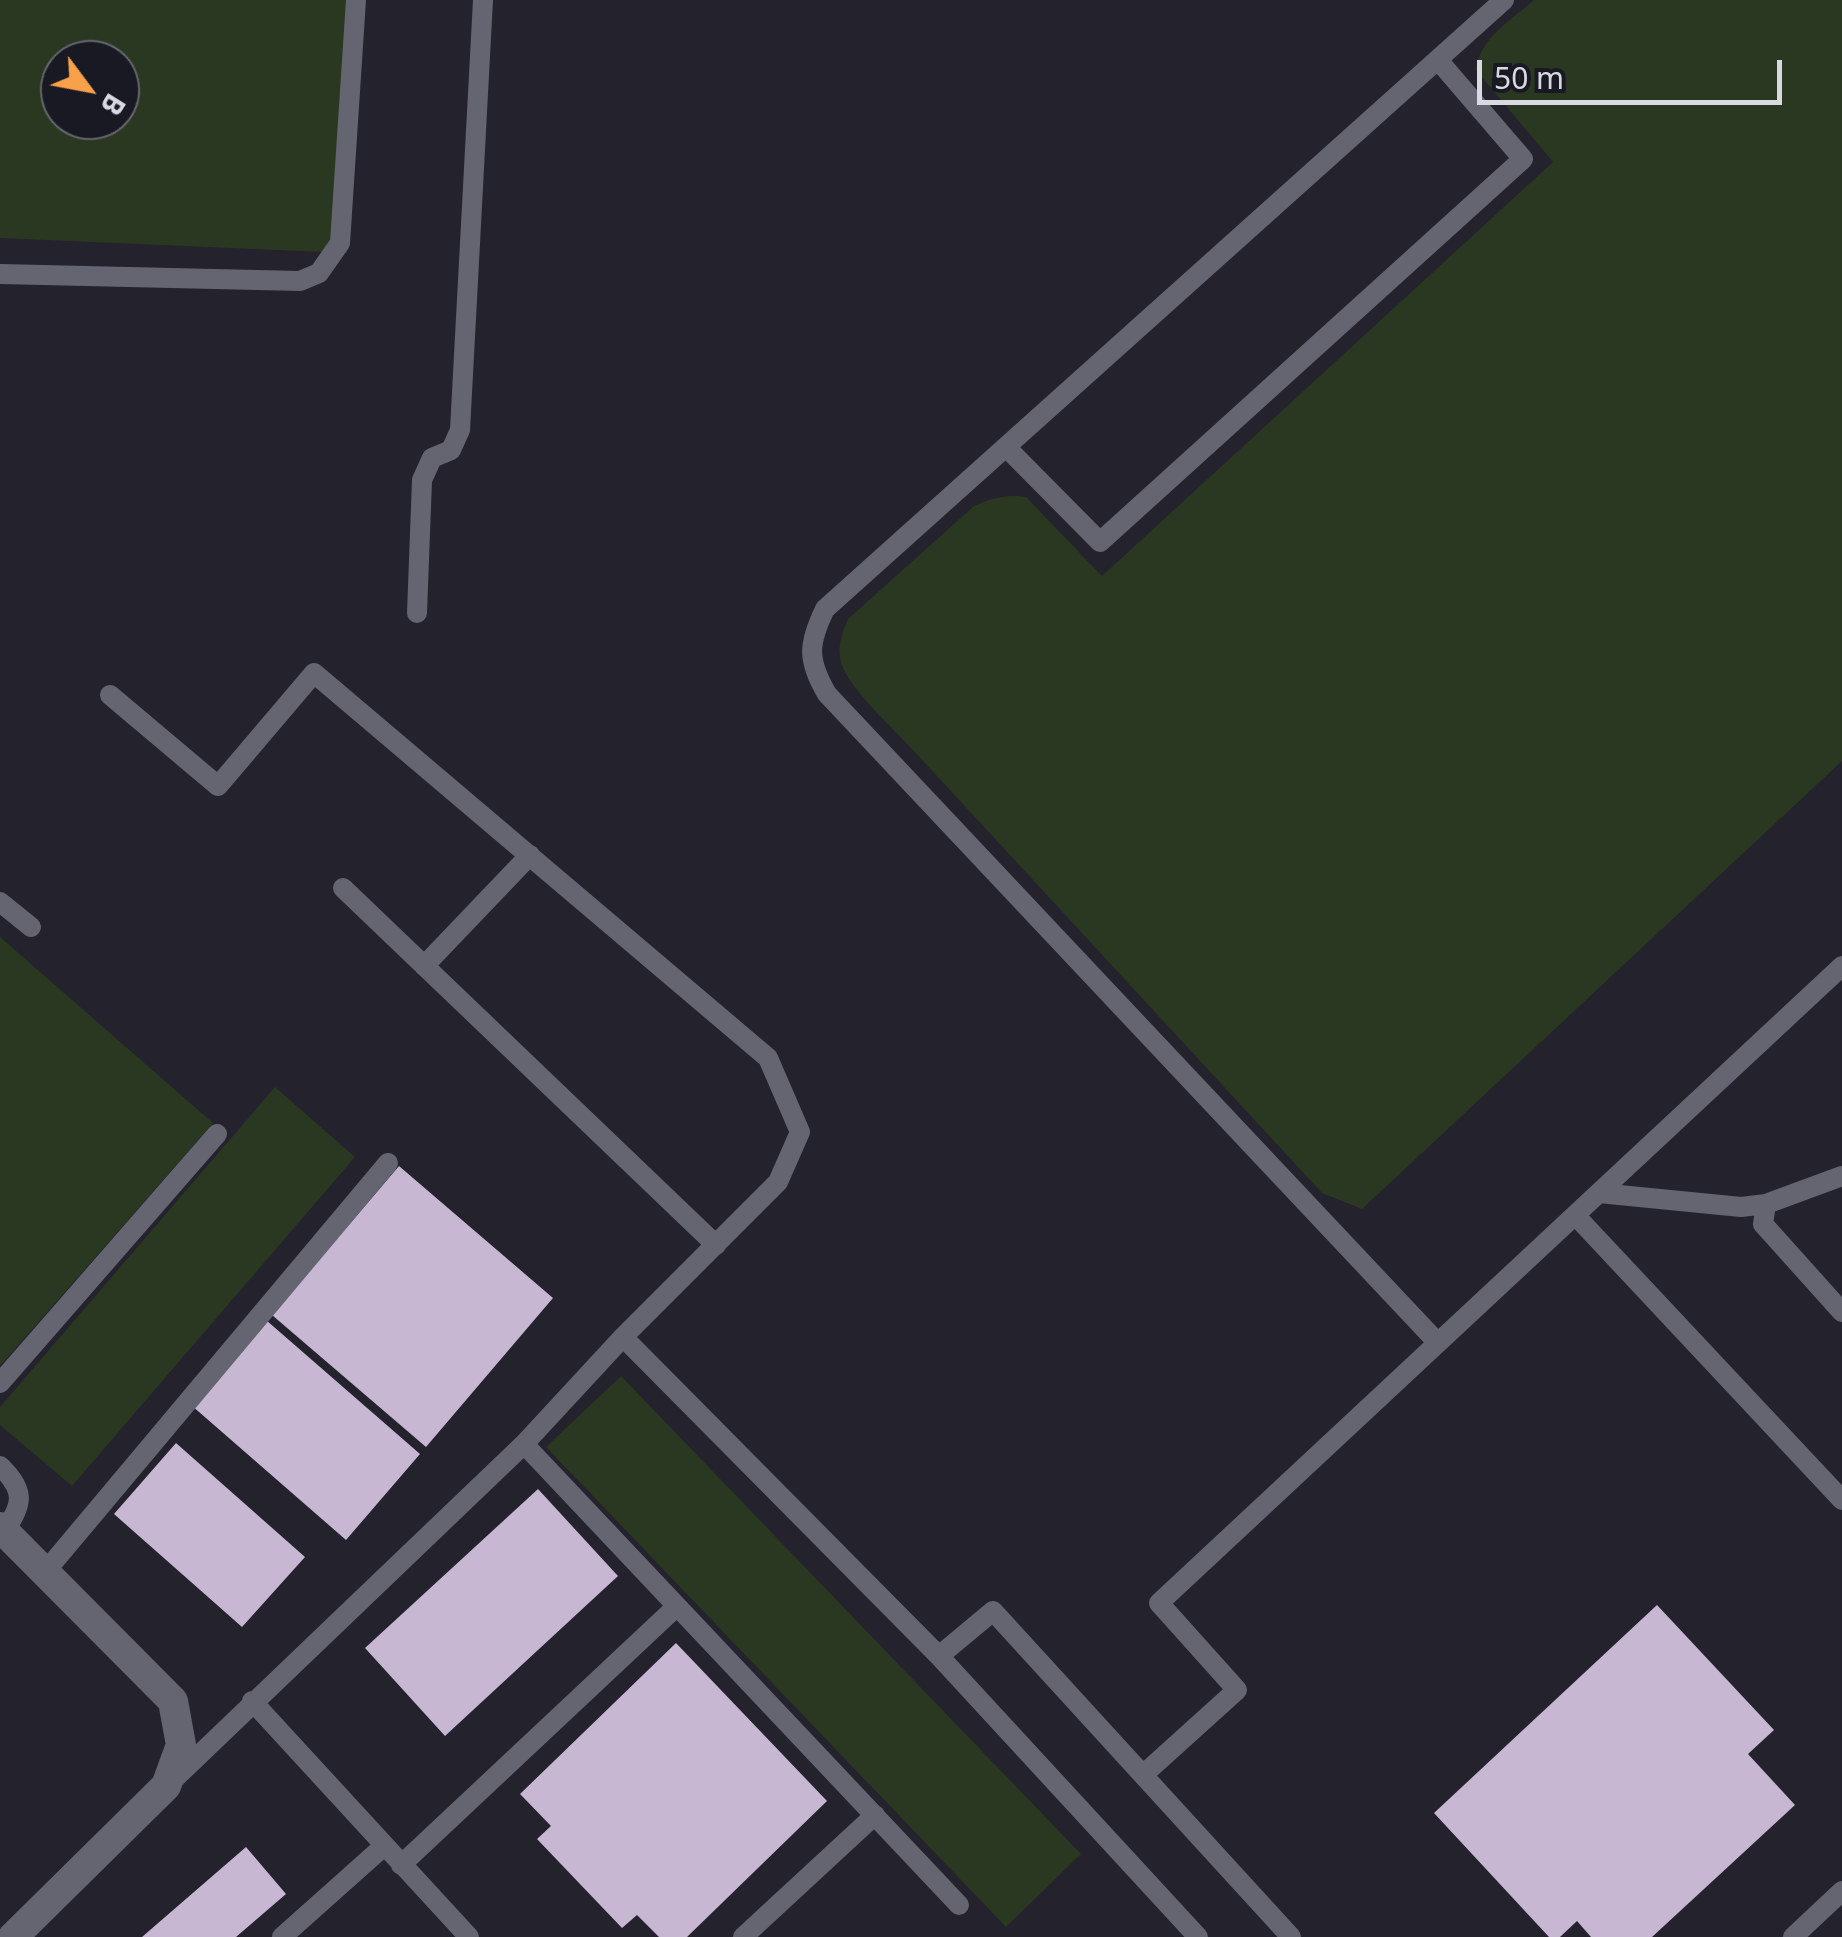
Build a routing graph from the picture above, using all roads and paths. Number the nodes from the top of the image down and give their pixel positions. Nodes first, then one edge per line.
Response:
1 (356, 0) edge
2 (483, 0) edge
3 (1504, 0) edge
4 (1438, 60) junction
5 (0, 274) edge
6 (1006, 446) junction
7 (417, 613) dead end
8 (110, 695) dead end
9 (530, 855) junction
10 (343, 888) dead end
11 (0, 902) edge
12 (31, 927) dead end
13 (424, 966) junction
14 (1842, 966) edge
15 (217, 1134) dead end
16 (388, 1163) dead end
17 (1842, 1176) edge
18 (1600, 1193) junction
19 (1766, 1204) junction
20 (1575, 1215) junction
21 (716, 1245) junction
22 (1842, 1312) edge
23 (623, 1337) junction
24 (1438, 1343) junction
25 (0, 1383) edge
26 (524, 1444) junction
27 (0, 1466) edge
28 (1842, 1500) edge
29 (2, 1529) edge
30 (45, 1572) junction
31 (676, 1607) junction
32 (939, 1656) junction
33 (252, 1700) junction
34 (1144, 1774) junction
35 (166, 1786) junction
36 (875, 1815) junction
37 (384, 1846) junction
38 (401, 1865) junction
39 (1842, 1891) edge
40 (959, 1906) dead end
41 (13, 1937) edge
42 (282, 1937) edge
43 (469, 1937) edge
44 (743, 1937) edge
45 (1198, 1937) edge
46 (1291, 1937) edge
47 (1793, 1937) edge

1 - 5 lane
2 - 7 lane
3 - 4 lane
4 - 6 lane
4 - 6 lane
6 - 24 lane
8 - 9 lane
9 - 13 lane
9 - 21 lane
10 - 13 lane
11 - 12 lane
13 - 21 lane
14 - 18 lane
15 - 25 lane
16 - 30 lane
17 - 19 lane
18 - 19 lane
18 - 20 lane
19 - 22 lane
20 - 24 lane
20 - 28 lane
21 - 23 lane
23 - 26 lane
23 - 32 lane
24 - 34 lane
26 - 31 lane
26 - 33 lane
27 - 29 lane
29 - 30 street
30 - 35 street
31 - 36 lane
31 - 38 lane
32 - 34 lane
32 - 45 lane
33 - 35 lane
33 - 37 lane
34 - 46 lane
35 - 41 street
36 - 40 lane
36 - 44 lane
37 - 38 lane
37 - 42 lane
38 - 43 lane
39 - 47 lane

